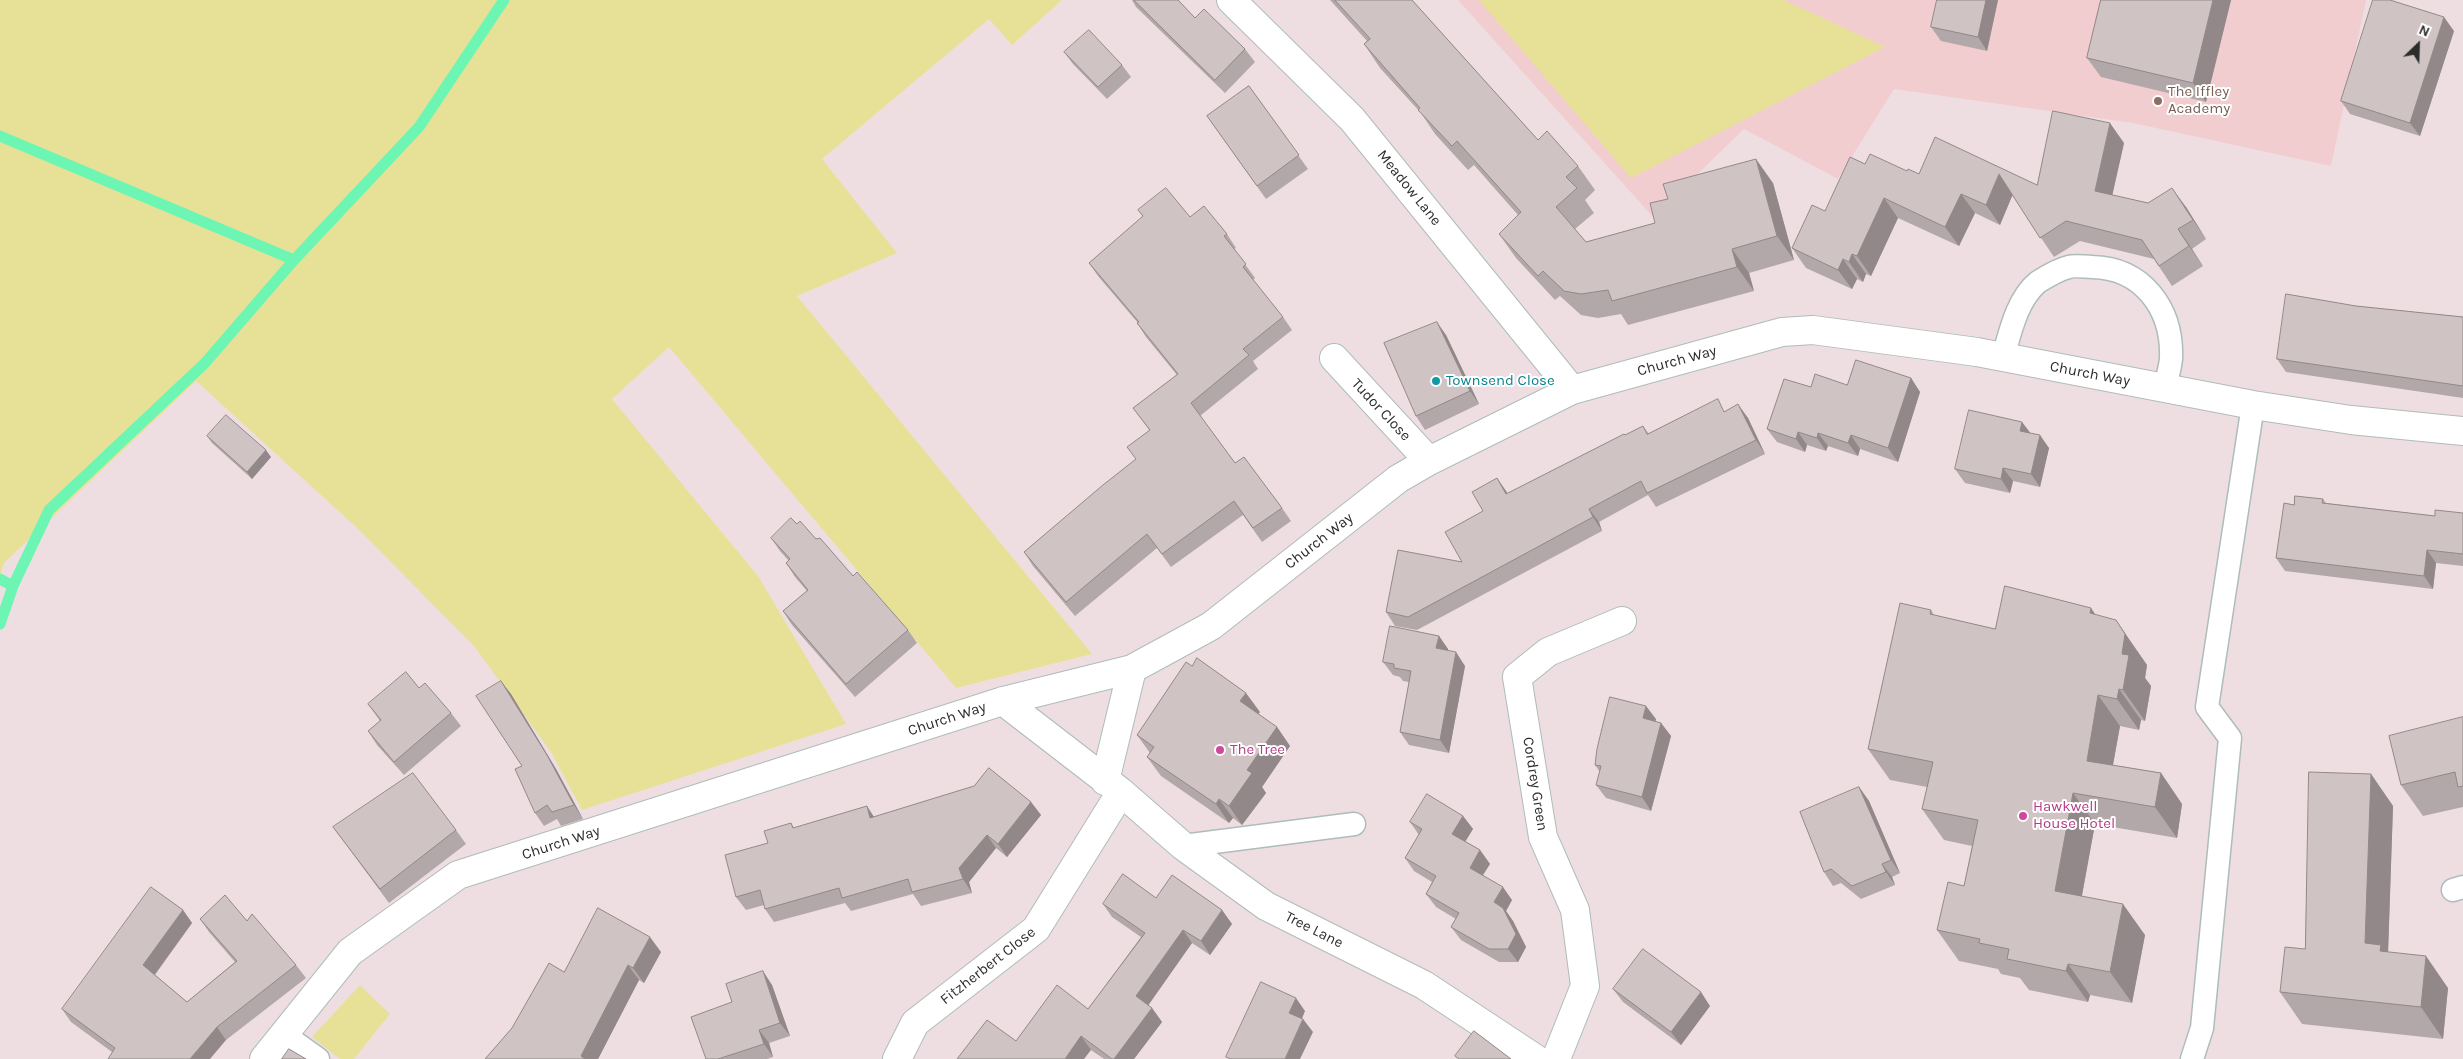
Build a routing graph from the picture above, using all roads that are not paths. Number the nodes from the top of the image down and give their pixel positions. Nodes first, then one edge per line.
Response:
1 (1231, 0) edge
2 (2003, 357) junction
3 (1334, 358) dead end
4 (2164, 388) junction
5 (1572, 390) junction
6 (2253, 405) junction
7 (2463, 430) edge
8 (1429, 462) junction
9 (1622, 621) dead end
10 (1132, 669) junction
11 (1003, 701) junction
12 (1113, 786) junction
13 (1354, 824) dead end
14 (1184, 846) junction
15 (283, 1034) junction
16 (264, 1059) edge
17 (318, 1059) edge
18 (898, 1059) edge
19 (1536, 1059) edge
20 (1556, 1059) edge
21 (2192, 1059) edge

1 - 5 street, Meadow Lane
2 - 4 street, Church Way
2 - 4 lane
2 - 5 street, Church Way
3 - 8 street, Tudor Close
4 - 6 street, Church Way
5 - 8 street, Church Way
6 - 7 street, Church Way
6 - 21 lane
8 - 10 street, Church Way
9 - 20 street, Cordrey Green
10 - 11 street, Church Way
10 - 12 street
11 - 12 street, Tree Lane
11 - 15 street, Church Way
12 - 14 street, Tree Lane
12 - 18 street, Fitzherbert Close
13 - 14 lane
14 - 19 street, Tree Lane
15 - 16 street, Church Way
15 - 17 lane

